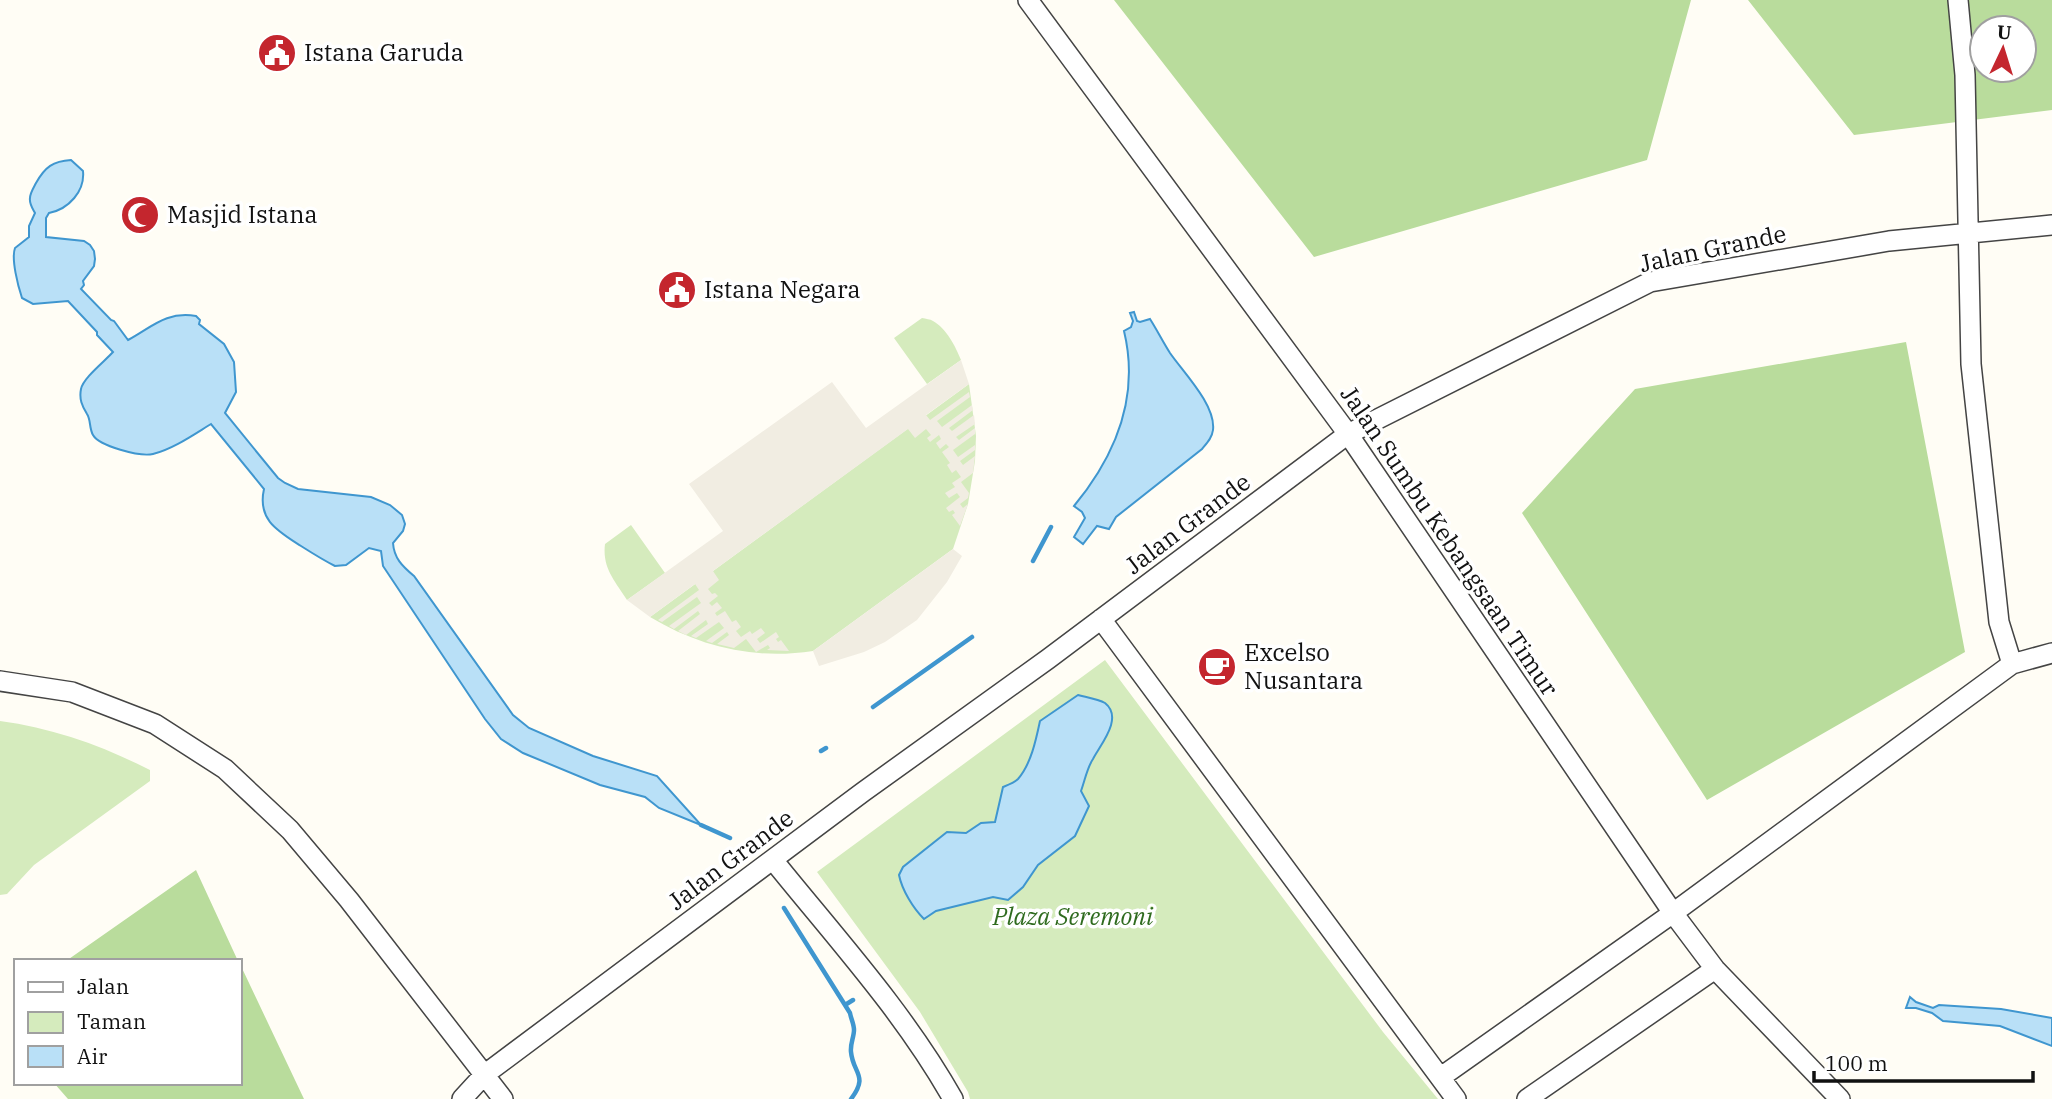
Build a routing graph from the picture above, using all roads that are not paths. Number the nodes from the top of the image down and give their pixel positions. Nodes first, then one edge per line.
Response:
1 (1028, 0) edge
2 (1958, 0) edge
3 (2052, 225) edge
4 (1968, 233) junction
5 (1348, 434) junction
6 (1101, 619) junction
7 (2052, 653) edge
8 (2012, 664) junction
9 (0, 681) edge
10 (773, 860) junction
11 (1672, 913) junction
12 (1715, 969) junction
13 (484, 1075) junction
14 (1441, 1077) junction
15 (462, 1099) edge
16 (503, 1099) edge
17 (953, 1099) edge
18 (1456, 1099) edge
19 (1527, 1099) edge
20 (1840, 1099) edge

1 - 5 street, Jalan Sumbu Kebangsaan Timur
2 - 4 street
3 - 4 street, Jalan Grande
4 - 5 street, Jalan Grande
4 - 8 street
5 - 6 street, Jalan Grande
5 - 11 street, Jalan Sumbu Kebangsaan Timur
6 - 10 street, Jalan Grande
6 - 14 street
7 - 8 street
8 - 11 street
9 - 13 street
10 - 13 street, Jalan Grande
10 - 17 street
11 - 12 street, Jalan Sumbu Kebangsaan Timur
11 - 14 street
12 - 19 street
12 - 20 street, Jalan Sumbu Kebangsaan Timur
13 - 15 street, Jalan Grande
13 - 16 street
14 - 18 street

